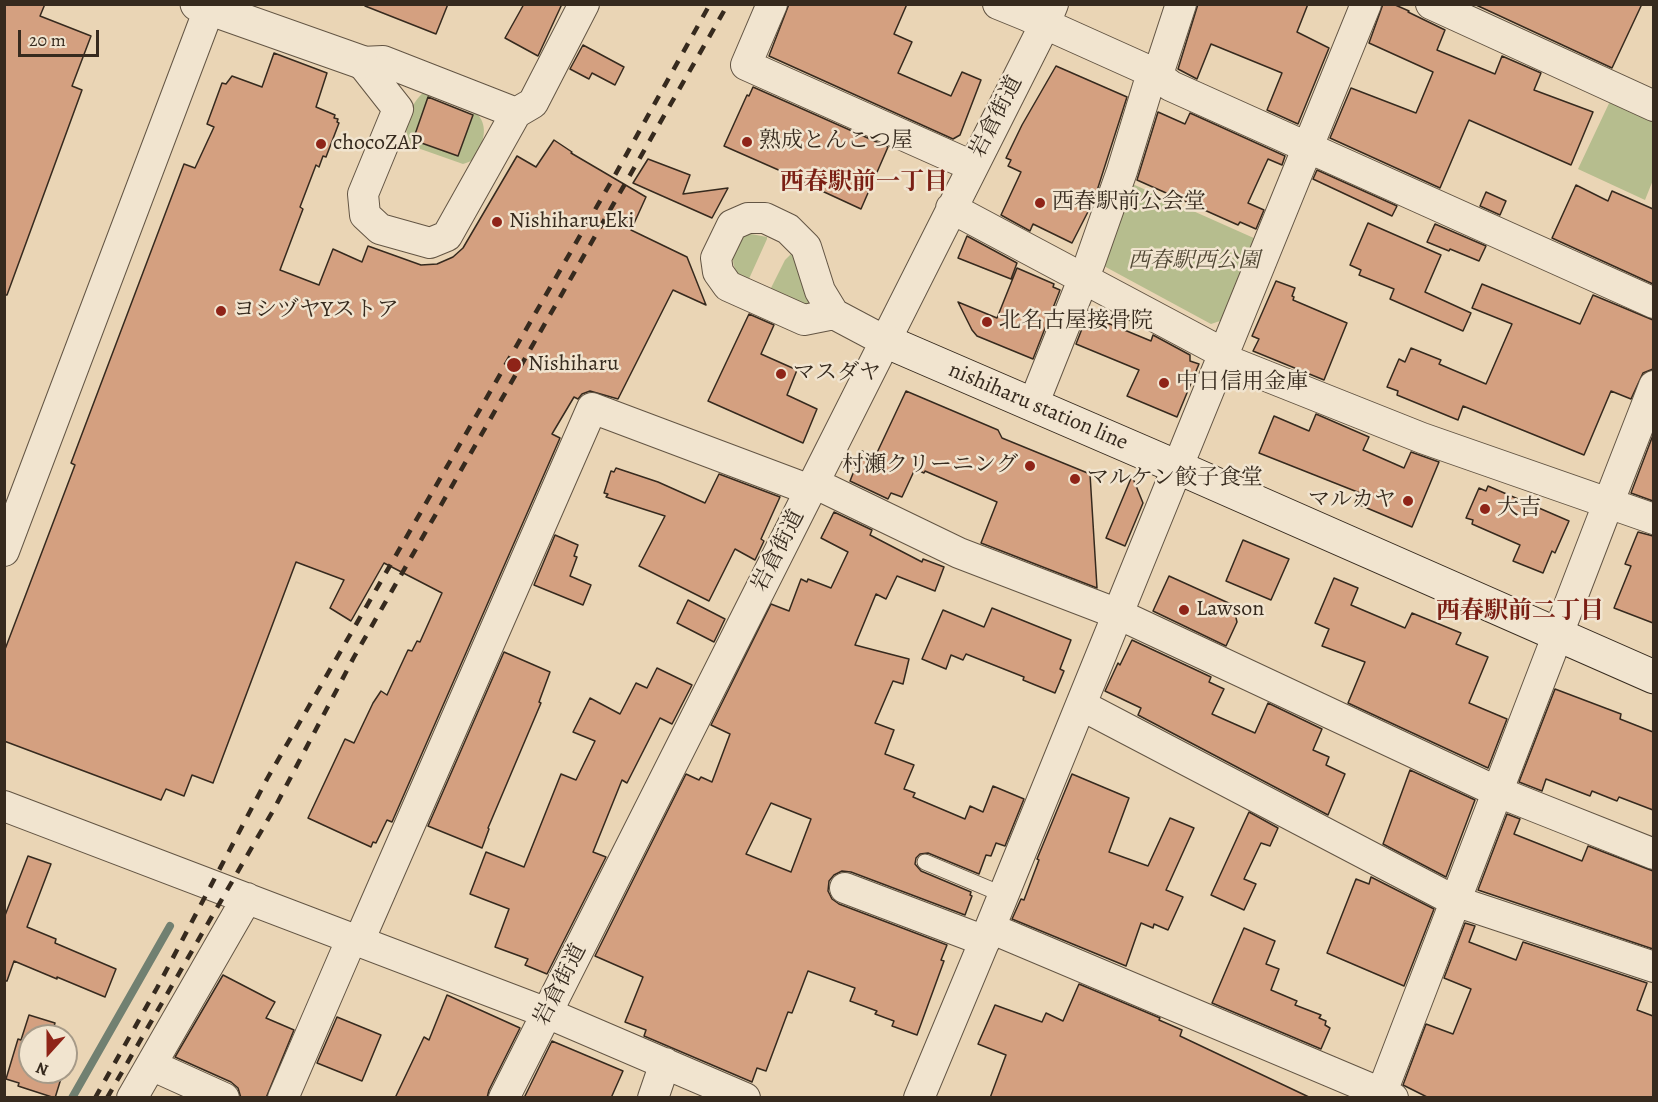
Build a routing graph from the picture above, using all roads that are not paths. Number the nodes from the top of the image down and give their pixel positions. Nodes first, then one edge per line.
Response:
1 (584, 4) edge
2 (772, 4) edge
3 (998, 4) edge
4 (1181, 4) edge
5 (1366, 4) edge
6 (1431, 4) edge
7 (203, 7) edge
8 (1049, 14) edge
9 (361, 62) junction
10 (1154, 73) junction
11 (427, 78) junction
12 (1653, 106) edge
13 (398, 109) junction
14 (516, 113) junction
15 (1308, 147) junction
16 (972, 166) junction
17 (951, 208) junction
18 (1083, 278) junction
19 (1653, 303) edge
20 (834, 314) dead end
21 (883, 340) junction
22 (1222, 356) junction
23 (1653, 386) edge
24 (1033, 405) junction
25 (1177, 467) junction
26 (812, 487) junction
27 (1608, 503) junction
28 (1653, 519) edge
29 (4, 551) edge
30 (1118, 614) junction
31 (1556, 635) junction
32 (1653, 677) edge
33 (1081, 705) junction
34 (1498, 792) junction
35 (4, 806) edge
36 (1653, 854) edge
37 (925, 862) dead end
38 (845, 888) dead end
39 (1004, 895) junction
40 (247, 898) junction
41 (1455, 901) junction
42 (988, 934) junction
43 (355, 939) junction
44 (1653, 967) edge
45 (547, 1012) junction
46 (665, 1063) junction
47 (151, 1065) junction
48 (1387, 1095) edge
49 (132, 1098) edge
50 (224, 1098) edge
51 (283, 1098) edge
52 (504, 1098) edge
53 (653, 1098) edge
54 (745, 1098) edge
55 (919, 1098) edge

1 - 14 street
2 - 16 street
3 - 8 street
4 - 10 street
5 - 15 street
6 - 12 street
7 - 9 main road
7 - 29 street
8 - 10 street
8 - 16 street, 岩倉街道
9 - 11 street
9 - 13 street
10 - 15 street
10 - 18 street
11 - 13 street
11 - 14 street
13 - 14 street
15 - 19 street
15 - 22 street
16 - 17 street, 岩倉街道
17 - 18 street
17 - 21 street, 岩倉街道
18 - 22 street
18 - 24 street
20 - 21 street
21 - 24 main road, nishiharu station line
21 - 26 street, 岩倉街道
22 - 25 street
22 - 27 street
23 - 27 street
24 - 25 main road, nishiharu station line
25 - 30 street
25 - 31 main road, nishiharu station line
26 - 30 street
26 - 43 street
26 - 45 street, 岩倉街道
27 - 28 street
27 - 31 street
30 - 33 street
30 - 34 street
31 - 32 main road, nishiharu station line
31 - 34 street
33 - 39 street
33 - 41 street
34 - 36 street
34 - 41 street
35 - 40 street
37 - 39 lane
38 - 42 street
39 - 42 street
40 - 43 street
40 - 47 street
41 - 44 street
41 - 48 street
42 - 48 street
42 - 55 street
43 - 45 street
43 - 51 street
45 - 46 street
45 - 52 street, 岩倉街道
46 - 53 street
46 - 54 street
47 - 49 street
47 - 50 street

